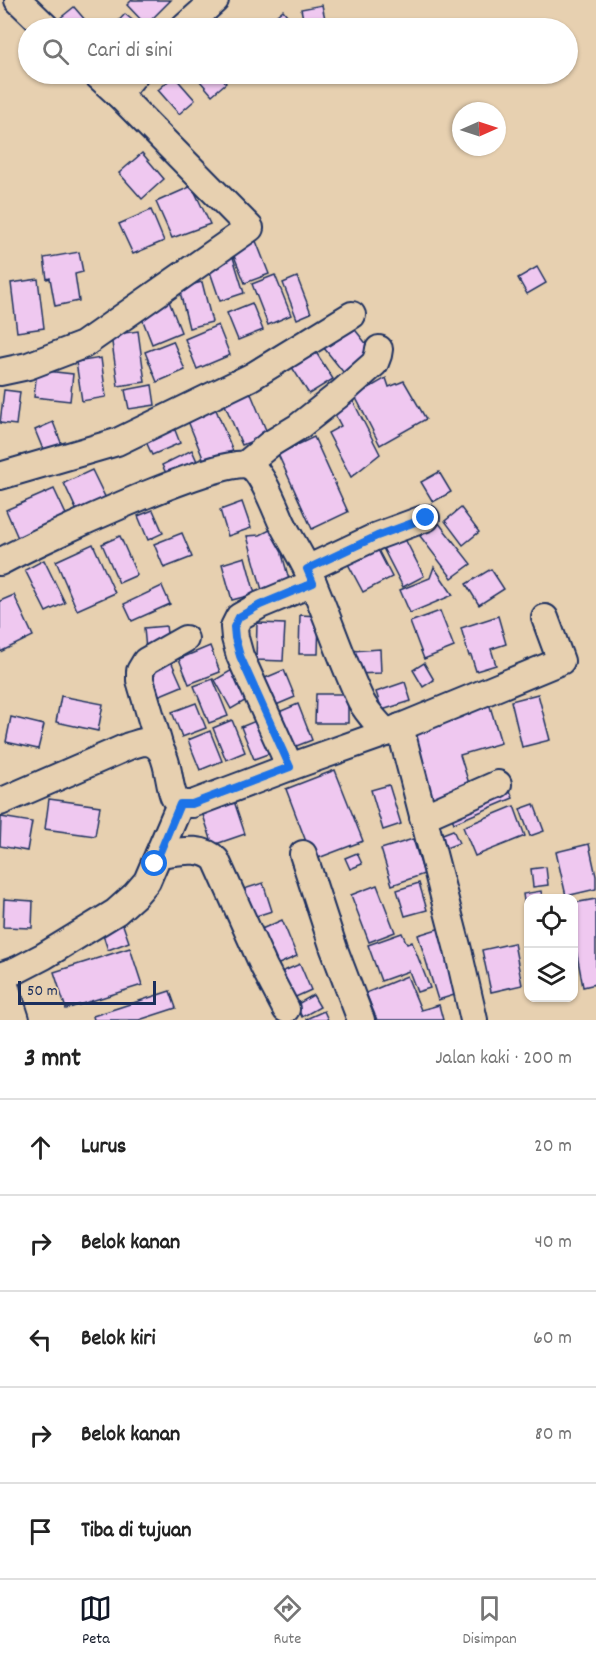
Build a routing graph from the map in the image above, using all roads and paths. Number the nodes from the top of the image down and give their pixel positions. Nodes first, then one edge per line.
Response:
1 (18, 0) edge
2 (215, 0) edge
3 (37, 18) edge
4 (195, 18) edge
5 (107, 84) edge
6 (126, 84) edge
7 (118, 94) junction
8 (352, 315) dead end
9 (379, 349) dead end
10 (0, 372) edge
11 (246, 464) junction
12 (0, 476) edge
13 (426, 518) dead end
14 (0, 562) edge
15 (310, 576) junction
16 (545, 618) dead end
17 (185, 639) dead end
18 (393, 730) junction
19 (160, 748) junction
20 (290, 767) junction
21 (498, 784) dead end
22 (0, 802) edge
23 (180, 804) junction
24 (423, 817) junction
25 (159, 854) junction
26 (303, 854) dead end
27 (0, 978) edge
28 (286, 1009) dead end
29 (13, 1020) edge
30 (361, 1020) edge
31 (474, 1020) edge

1 - 3 street
2 - 4 street
5 - 7 street
6 - 7 street
7 - 10 street
8 - 12 street
9 - 11 street
11 - 14 street
11 - 15 street
13 - 15 street
15 - 18 street
15 - 20 street
16 - 18 street
17 - 19 street
18 - 20 street
18 - 24 street
19 - 22 street
19 - 23 street
20 - 23 street
21 - 24 street
23 - 25 street
24 - 31 street
25 - 27 street
25 - 28 street
26 - 30 street
27 - 29 main road

